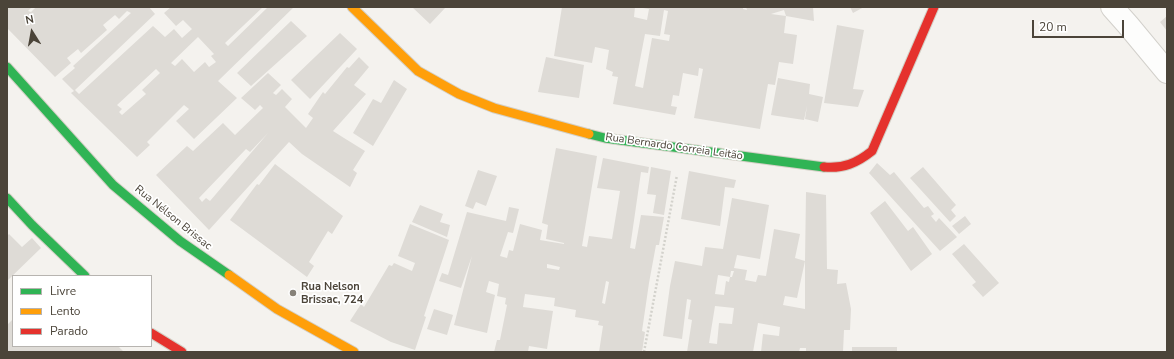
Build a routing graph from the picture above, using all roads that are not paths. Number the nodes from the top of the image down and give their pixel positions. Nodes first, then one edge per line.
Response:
1 (352, 7) edge
2 (934, 7) edge
3 (1112, 7) edge
4 (7, 67) edge
5 (1167, 72) edge
6 (7, 198) edge
7 (84, 275) edge
8 (152, 334) edge
9 (182, 352) edge
10 (354, 352) edge

1 - 2 street, Rua Bernardo Correia Leitão
3 - 5 street
4 - 10 street, Rua Nélson Brissac
6 - 7 street
8 - 9 street

